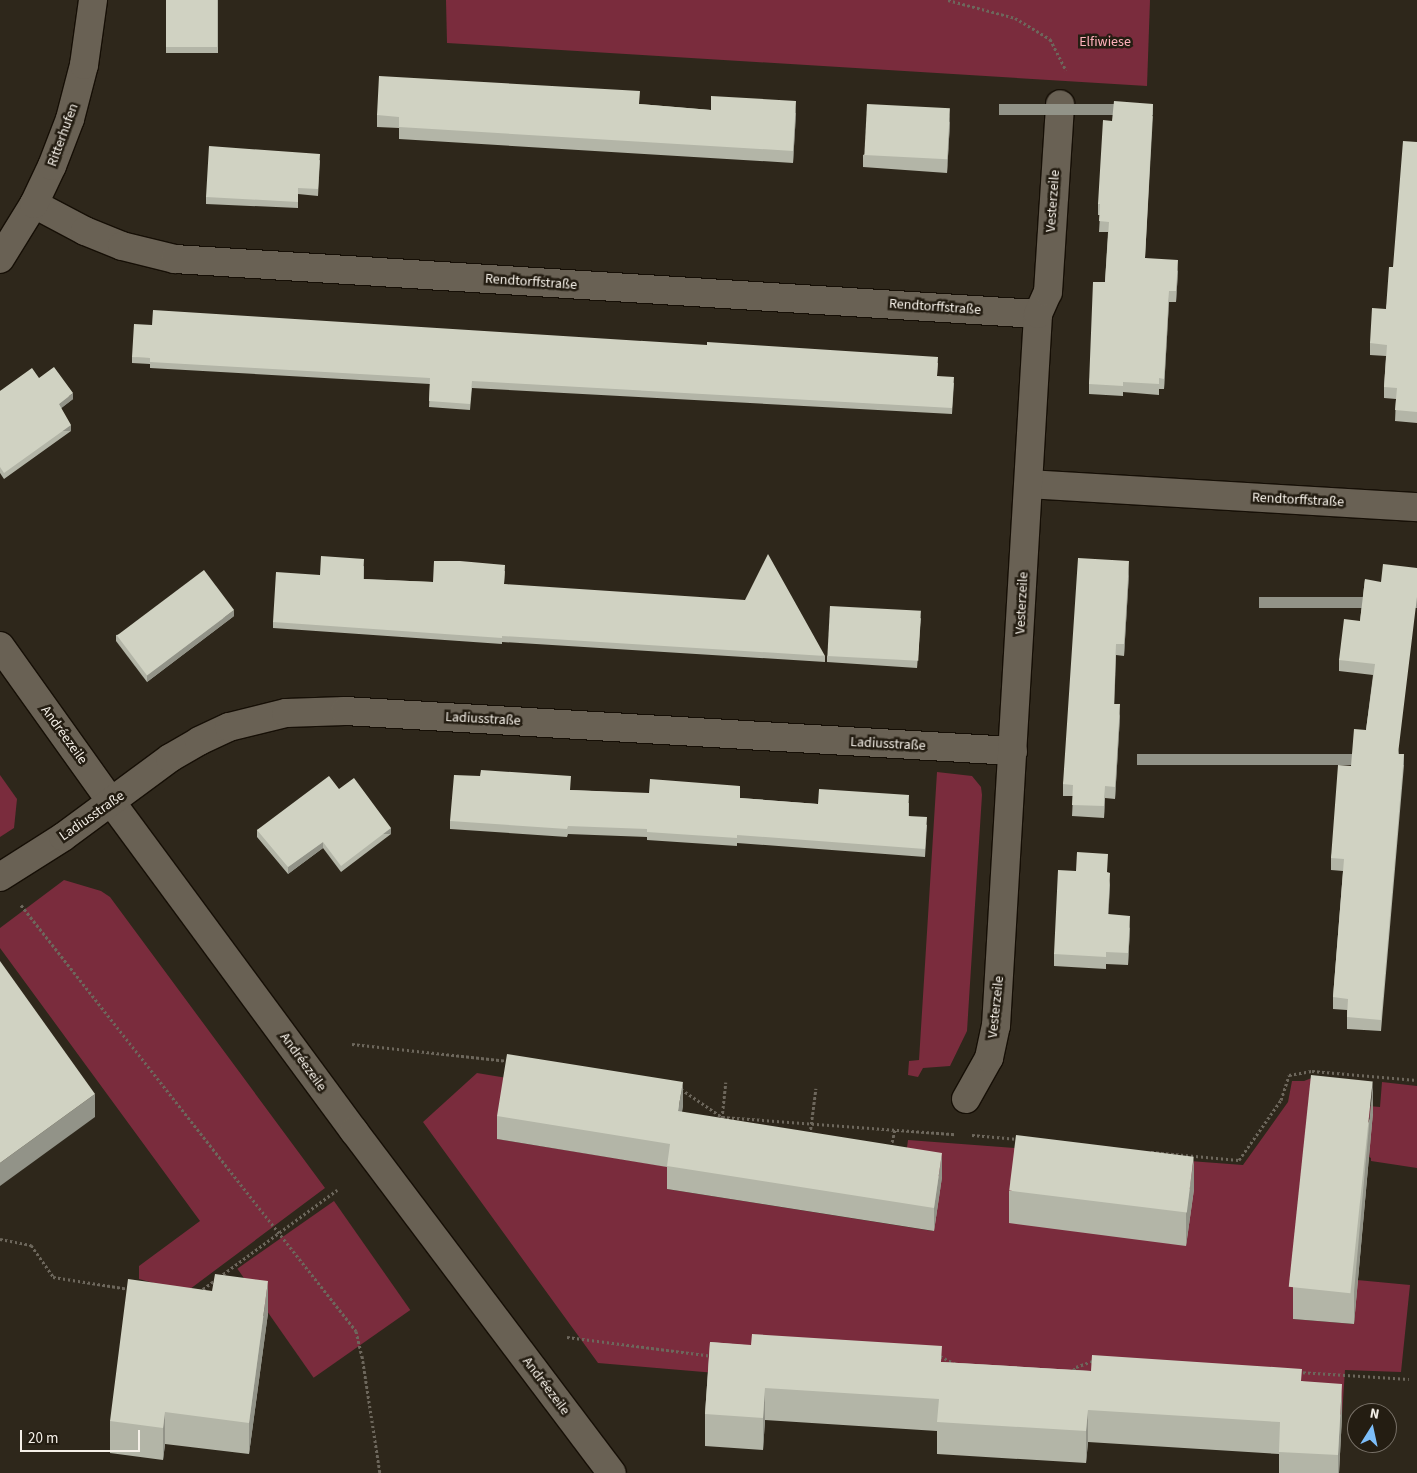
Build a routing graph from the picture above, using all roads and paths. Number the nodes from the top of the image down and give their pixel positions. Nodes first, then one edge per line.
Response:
1 (93, 0) edge
2 (948, 0) edge
3 (1068, 78) dead end
4 (1060, 104) dead end
5 (34, 204) junction
6 (0, 259) edge
7 (1038, 314) junction
8 (1029, 484) junction
9 (1417, 507) edge
10 (0, 646) edge
11 (1013, 751) junction
12 (112, 803) junction
13 (0, 877) edge
14 (19, 903) dead end
15 (352, 1044) dead end
16 (512, 1062) edge
17 (1417, 1080) edge
18 (726, 1082) dead end
19 (676, 1086) edge
20 (816, 1088) dead end
21 (966, 1099) dead end
22 (722, 1117) junction
23 (812, 1122) junction
24 (721, 1125) edge
25 (894, 1129) junction
26 (810, 1139) edge
27 (1022, 1140) edge
28 (891, 1148) edge
29 (1143, 1151) edge
30 (337, 1190) dead end
31 (280, 1232) junction
32 (0, 1239) edge
33 (131, 1290) edge
34 (197, 1293) edge
35 (567, 1337) dead end
36 (931, 1355) edge
37 (716, 1356) edge
38 (1096, 1359) edge
39 (960, 1368) edge
40 (1294, 1372) edge
41 (1409, 1379) dead end
42 (1064, 1382) edge
43 (380, 1473) edge
44 (612, 1473) edge

1 - 5 street, Ritterhufen
2 - 3 path
4 - 7 street, Vesterzeile
5 - 6 street, Ritterhufen
5 - 7 street, Rendtorffstraße
7 - 8 street, Vesterzeile
8 - 9 street, Rendtorffstraße
8 - 11 street, Vesterzeile
10 - 12 street, Andréezeile
11 - 12 street, Ladiusstraße
11 - 21 street, Vesterzeile
12 - 13 street, Ladiusstraße
12 - 44 street, Andréezeile
14 - 31 path
15 - 16 path
17 - 29 path
18 - 22 path
19 - 22 path
20 - 23 path
22 - 23 path
22 - 24 path
23 - 25 path
23 - 26 path
25 - 27 path
25 - 28 path
30 - 31 path
31 - 34 path
31 - 43 path
32 - 33 path
35 - 37 path
36 - 39 path
38 - 42 path
40 - 41 path

